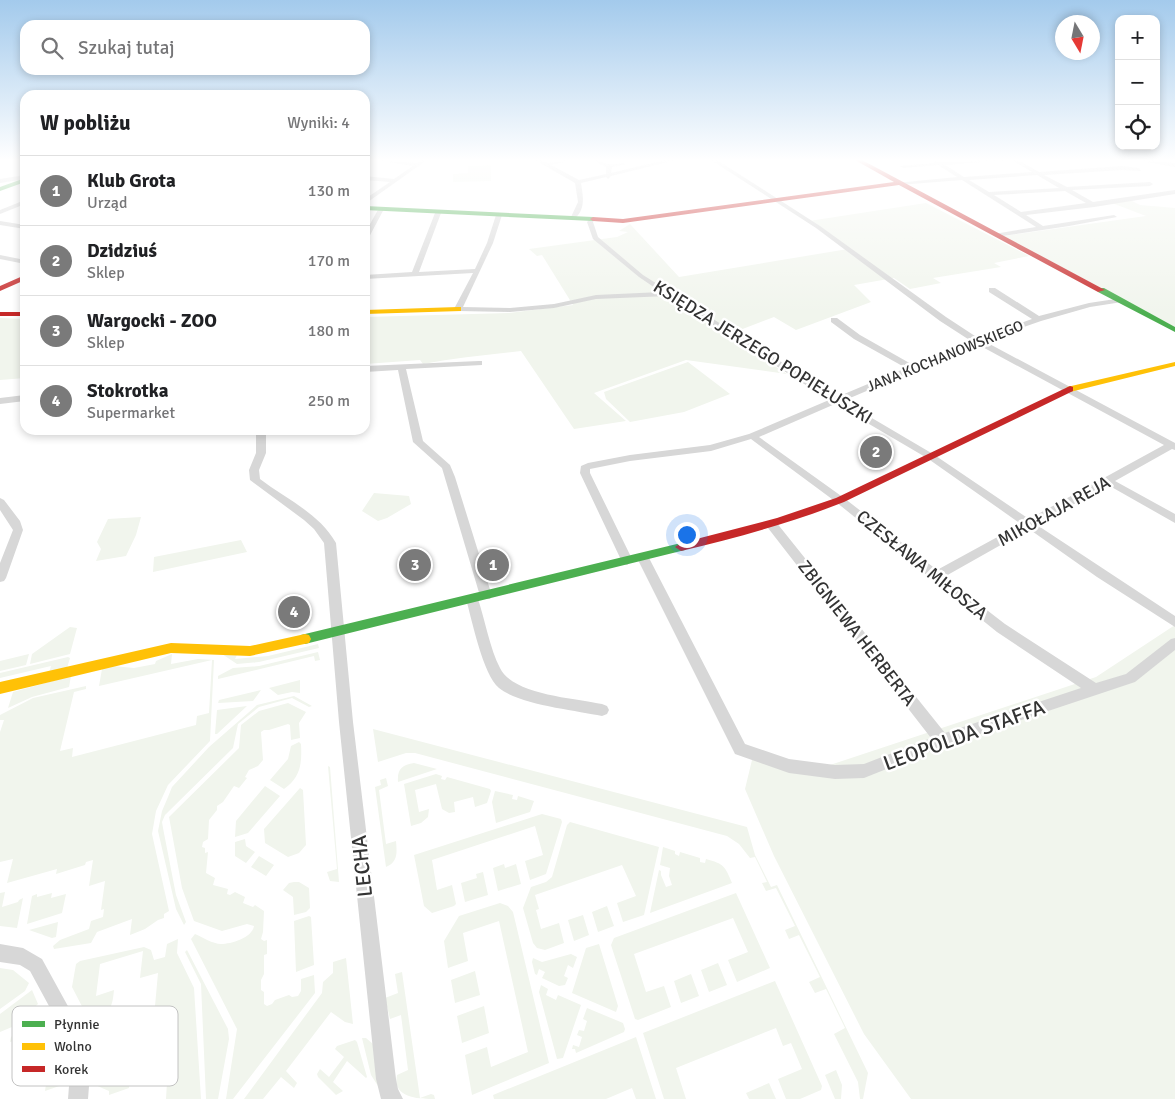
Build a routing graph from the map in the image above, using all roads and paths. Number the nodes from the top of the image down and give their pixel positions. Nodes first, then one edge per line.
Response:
1 (380, 211) edge
2 (424, 211) edge
3 (577, 211) edge
4 (691, 211) edge
5 (794, 211) edge
6 (952, 211) edge
7 (1017, 211) edge
8 (1043, 211) edge
9 (438, 212) junction
10 (1021, 214) junction
11 (499, 215) junction
12 (574, 217) junction
13 (1114, 217) dead end
14 (592, 220) junction
15 (0, 223) edge
16 (20, 226) edge
17 (1042, 228) junction
18 (370, 230) edge
19 (996, 235) junction
20 (0, 257) edge
21 (20, 261) edge
22 (478, 271) junction
23 (414, 275) junction
24 (370, 277) edge
25 (20, 279) edge
26 (3, 286) edge
27 (992, 290) dead end
28 (668, 294) junction
29 (1119, 300) junction
30 (458, 309) junction
31 (370, 312) edge
32 (0, 314) edge
33 (20, 314) edge
34 (1038, 319) junction
35 (834, 320) dead end
36 (1175, 330) edge
37 (977, 341) junction
38 (479, 363) dead end
39 (1175, 364) edge
40 (401, 366) junction
41 (912, 368) junction
42 (370, 369) edge
43 (1068, 389) junction
44 (20, 399) edge
45 (836, 400) junction
46 (0, 401) edge
47 (261, 435) edge
48 (752, 436) junction
49 (1174, 446) edge
50 (930, 456) junction
51 (1108, 481) junction
52 (840, 500) junction
53 (0, 502) edge
54 (1175, 519) edge
55 (772, 525) junction
56 (1031, 525) junction
57 (643, 558) junction
58 (627, 562) junction
59 (936, 576) junction
60 (0, 578) edge
61 (486, 596) junction
62 (472, 599) junction
63 (1175, 622) edge
64 (338, 632) junction
65 (1175, 643) edge
66 (0, 688) edge
67 (1095, 690) junction
68 (602, 710) dead end
69 (942, 740) junction
70 (0, 953) edge
71 (58, 1006) edge
72 (79, 1086) edge
73 (78, 1099) edge
74 (392, 1099) edge

1 - 18 street
2 - 9 street
3 - 12 street
4 - 14 street
5 - 37 street
6 - 19 street
7 - 10 street
8 - 10 street
9 - 11 street
9 - 23 street
10 - 17 street
11 - 12 street
11 - 22 street
12 - 14 street
13 - 17 street
14 - 28 street, KSIĘDZA JERZEGO POPIEŁUSZKI
15 - 16 street
17 - 19 street
19 - 29 street
20 - 21 street
22 - 23 street
22 - 30 street
23 - 24 street
25 - 26 street
27 - 34 street
28 - 30 street
28 - 45 street, KSIĘDZA JERZEGO POPIEŁUSZKI
29 - 34 street, JANA KOCHANOWSKIEGO
29 - 36 street
30 - 31 street
32 - 33 street
34 - 37 street, JANA KOCHANOWSKIEGO
35 - 41 street
37 - 41 street, JANA KOCHANOWSKIEGO
37 - 43 street
38 - 40 street
39 - 43 street
40 - 42 street
40 - 61 street
41 - 45 street, JANA KOCHANOWSKIEGO
43 - 49 street
43 - 50 street
44 - 46 street
45 - 48 street, JANA KOCHANOWSKIEGO
45 - 50 street, KSIĘDZA JERZEGO POPIEŁUSZKI
47 - 64 street, LECHA
48 - 52 street, CZESŁAWA MIŁOSZA
48 - 58 street, JANA KOCHANOWSKIEGO
49 - 51 street, MIKOŁAJA REJA
50 - 52 street
50 - 56 street, KSIĘDZA JERZEGO POPIEŁUSZKI
51 - 54 street
51 - 56 street, MIKOŁAJA REJA
52 - 55 street
52 - 59 street, CZESŁAWA MIŁOSZA
53 - 60 street
55 - 57 street
55 - 69 street, ZBIGNIEWA HERBERTA
56 - 59 street, MIKOŁAJA REJA
56 - 63 street, KSIĘDZA JERZEGO POPIEŁUSZKI
57 - 58 street
57 - 69 street, LEOPOLDA STAFFA
58 - 61 street
59 - 67 street, CZESŁAWA MIŁOSZA
61 - 62 street
62 - 64 street
62 - 68 street
64 - 66 street
64 - 74 street, LECHA
65 - 67 street, LEOPOLDA STAFFA
67 - 69 street, LEOPOLDA STAFFA
70 - 71 street
72 - 73 street

